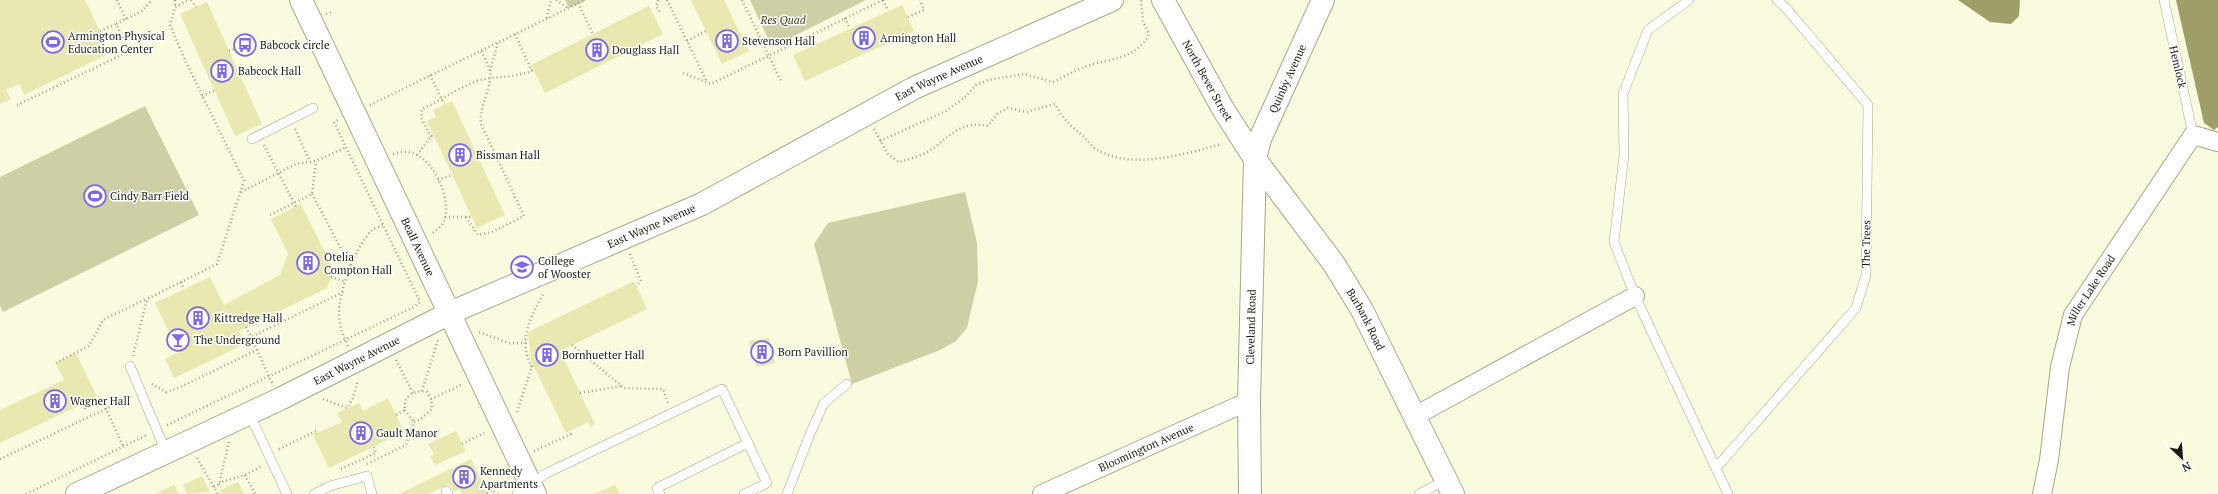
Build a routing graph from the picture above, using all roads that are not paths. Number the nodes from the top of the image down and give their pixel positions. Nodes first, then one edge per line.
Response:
1 (301, 0) edge
2 (1112, 0) edge
3 (1163, 0) edge
4 (1323, 0) edge
5 (1688, 0) edge
6 (1777, 0) edge
7 (2164, 0) edge
8 (314, 108) dead end
9 (2193, 135) junction
10 (256, 137) road end
11 (2218, 142) edge
12 (1255, 159) junction
13 (1635, 296) junction
14 (450, 313) junction
15 (130, 366) road end
16 (848, 384) dead end
17 (1249, 401) junction
18 (249, 413) junction
19 (1415, 416) junction
20 (748, 443) junction
21 (166, 452) junction
22 (1716, 468) junction
23 (1449, 487) edge
24 (528, 491) edge
25 (85, 492) edge
26 (287, 494) edge
27 (314, 494) edge
28 (372, 494) edge
29 (660, 494) edge
30 (744, 494) edge
31 (787, 494) edge
32 (1042, 494) edge
33 (1250, 494) edge
34 (1419, 494) edge
35 (1728, 494) edge
36 (2042, 494) edge

1 - 14 street, Beall Avenue
2 - 14 street, East Wayne Avenue
3 - 12 street, North Bever Street
4 - 12 street, Quinby Avenue
5 - 13 lane
6 - 22 lane, The Trees
7 - 9 lane, Hemlock
8 - 10 lane
9 - 11 street
9 - 36 street, Miller Lake Road
12 - 17 street, Cleveland Road
12 - 19 street, Burbank Road
13 - 19 street
13 - 22 lane
14 - 18 street, East Wayne Avenue
14 - 24 street, Beall Avenue
15 - 21 lane
16 - 31 lane
17 - 32 street, Bloomington Avenue
17 - 33 street, Cleveland Road
18 - 21 street, East Wayne Avenue
18 - 26 lane
19 - 23 street, Burbank Road
20 - 24 lane
20 - 29 lane
20 - 30 lane
21 - 25 street, East Wayne Avenue
22 - 35 lane
23 - 34 lane
27 - 28 lane

